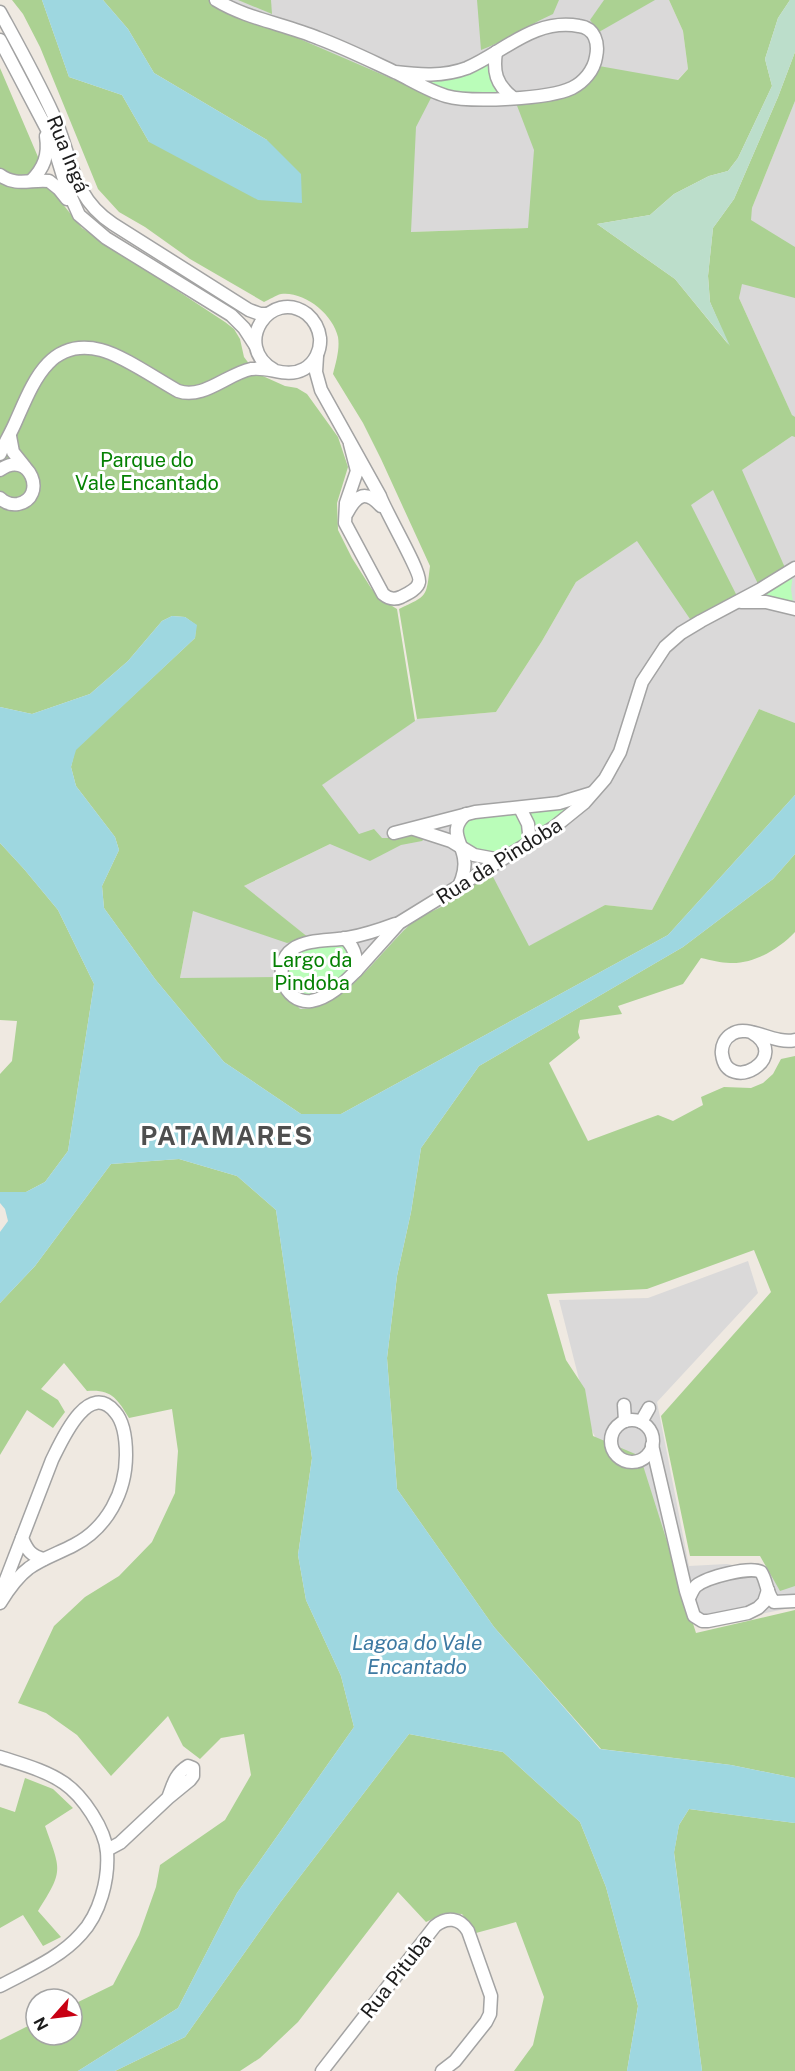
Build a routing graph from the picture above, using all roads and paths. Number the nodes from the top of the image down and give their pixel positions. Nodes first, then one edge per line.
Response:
1 (216, 0) edge
2 (0, 12) edge
3 (0, 40) edge
4 (496, 51) junction
5 (395, 72) junction
6 (512, 98) junction
7 (40, 117) junction
8 (0, 175) edge
9 (31, 181) junction
10 (79, 215) junction
11 (268, 314) junction
12 (255, 346) junction
13 (317, 355) junction
14 (274, 370) junction
15 (240, 373) junction
16 (290, 374) junction
17 (321, 390) junction
18 (10, 436) junction
19 (350, 444) junction
20 (0, 454) edge
21 (26, 469) junction
22 (0, 470) edge
23 (0, 498) edge
24 (385, 511) junction
25 (345, 517) junction
26 (795, 568) edge
27 (737, 602) junction
28 (795, 609) edge
29 (594, 793) junction
30 (520, 808) junction
31 (466, 814) junction
32 (413, 829) junction
33 (394, 833) dead end
34 (530, 842) junction
35 (460, 845) junction
36 (501, 860) junction
37 (459, 886) junction
38 (399, 923) junction
39 (344, 938) junction
40 (356, 971) junction
41 (751, 1032) junction
42 (793, 1041) edge
43 (760, 1065) junction
44 (624, 1405) dead end
45 (649, 1408) dead end
46 (625, 1421) junction
47 (641, 1422) junction
48 (652, 1445) junction
49 (22, 1538) junction
50 (44, 1559) junction
51 (681, 1565) junction
52 (710, 1579) junction
53 (768, 1590) junction
54 (0, 1595) edge
55 (689, 1598) junction
56 (795, 1601) edge
57 (0, 1603) edge
58 (748, 1613) junction
59 (0, 1757) edge
60 (168, 1798) dead end
61 (107, 1850) junction
62 (0, 1986) edge
63 (326, 2069) edge
64 (442, 2071) edge

1 - 5 street
2 - 11 street, Rua Ingá
3 - 7 street, Rua Ingá
4 - 5 street
4 - 6 street
4 - 6 street
5 - 6 street
7 - 9 street
7 - 10 street, Rua Ingá
8 - 9 street
9 - 10 street
10 - 12 street, Rua Ingá
11 - 12 street
11 - 13 street
12 - 14 street
12 - 15 street
13 - 16 street
13 - 17 street
14 - 15 street
14 - 16 street
15 - 18 street
16 - 17 street
17 - 19 street
18 - 20 street
18 - 21 street
19 - 24 street
19 - 25 street
21 - 22 street
21 - 23 street
24 - 25 street
24 - 25 street
26 - 27 street, Rua da Pindoba
27 - 28 street
27 - 29 street, Rua da Pindoba
29 - 30 street
29 - 34 street, Rua da Pindoba
30 - 31 street
30 - 34 street
31 - 32 street
31 - 35 street
32 - 33 street
32 - 35 street
34 - 36 street, Rua da Pindoba
35 - 36 street
35 - 37 street
36 - 37 street, Rua da Pindoba
37 - 38 street, Rua da Pindoba
38 - 39 street, Rua da Pindoba
38 - 40 street, Rua da Pindoba
39 - 40 street
39 - 40 street, Rua da Pindoba
41 - 42 street
41 - 43 street
41 - 43 street
42 - 43 street
44 - 46 street
45 - 47 street
46 - 47 street
46 - 48 street
47 - 48 street
48 - 51 street
49 - 50 street
49 - 50 street
49 - 54 street
50 - 57 street
51 - 52 street
51 - 55 street
52 - 53 street
52 - 55 street
53 - 56 street
53 - 58 street
55 - 58 street
56 - 58 street
59 - 61 street
60 - 61 street
61 - 62 street
63 - 64 street, Rua Pituba

